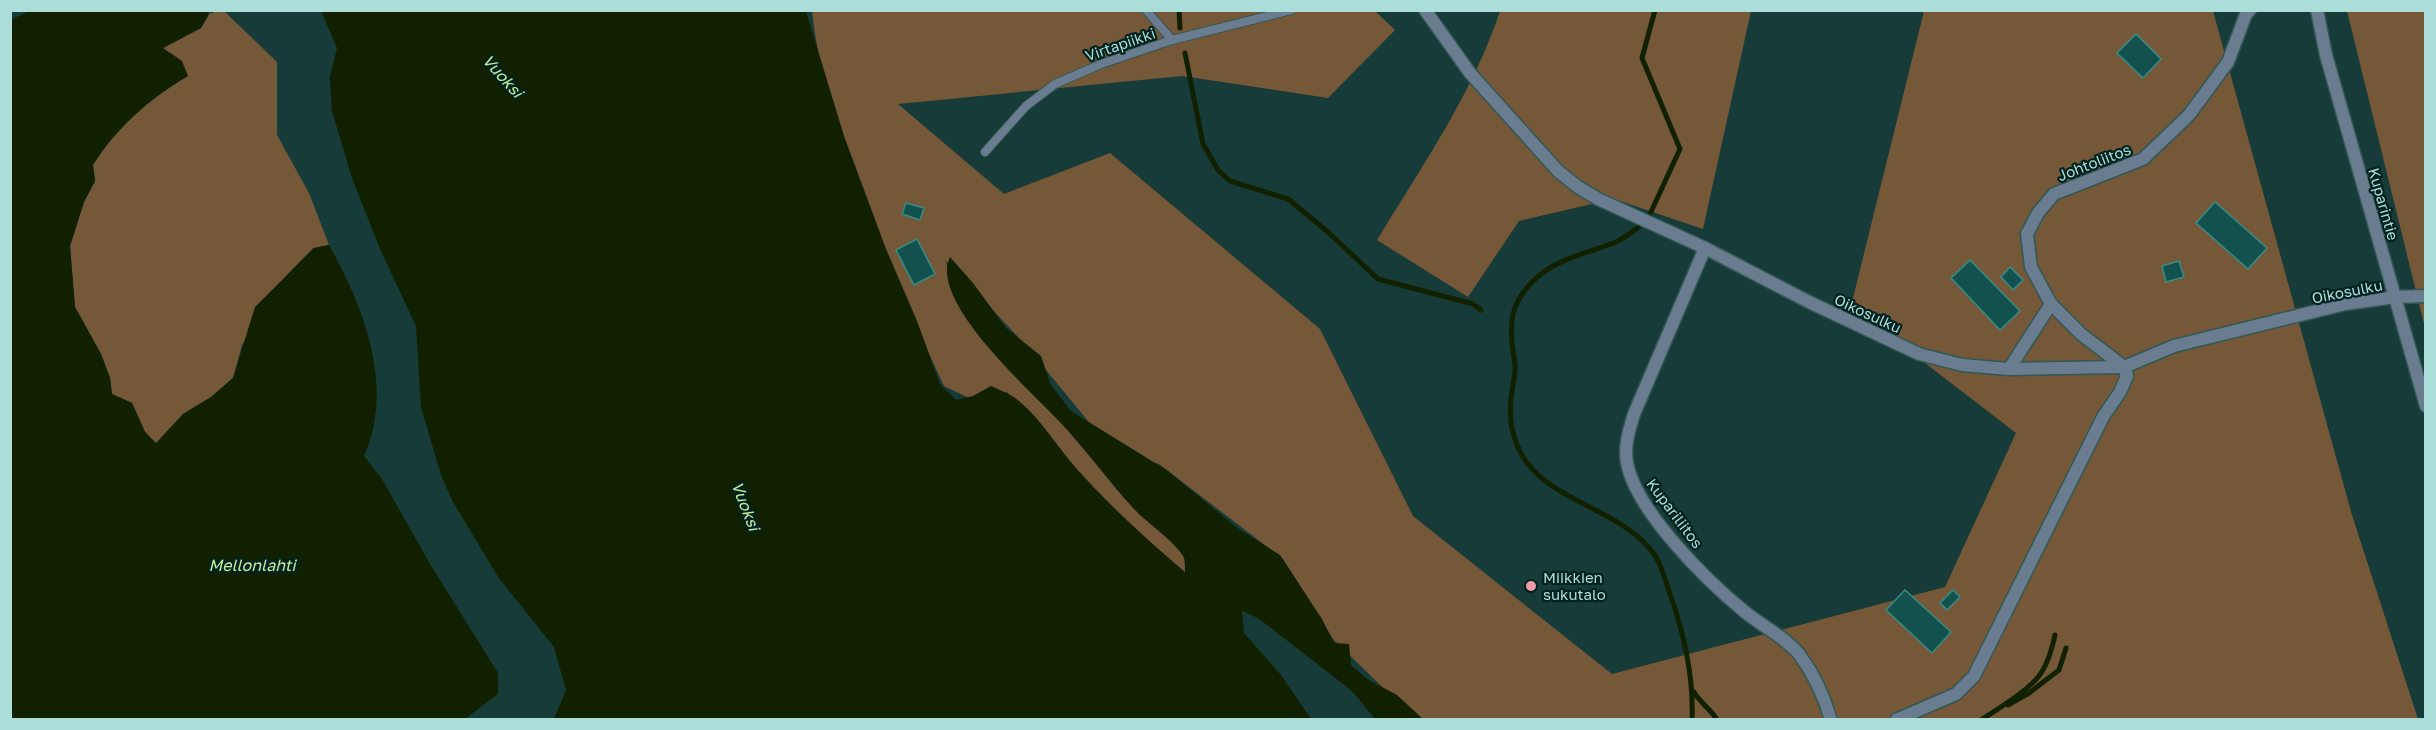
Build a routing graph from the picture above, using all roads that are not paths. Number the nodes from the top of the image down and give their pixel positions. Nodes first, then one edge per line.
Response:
1 (1146, 10) edge
2 (1291, 10) edge
3 (1425, 10) edge
4 (2250, 10) edge
5 (2317, 10) edge
6 (1172, 40) junction
7 (985, 152) dead end
8 (1705, 248) junction
9 (2426, 296) edge
10 (2395, 297) junction
11 (2051, 304) junction
12 (2124, 367) junction
13 (2009, 369) junction
14 (2426, 406) edge
15 (1831, 720) edge
16 (1896, 720) edge

1 - 6 lane
2 - 6 lane, Virtapiikki
3 - 8 street, Oikosulku
4 - 11 street, Johtoliitos
5 - 10 street, Kuparintie
6 - 7 lane, Virtapiikki
8 - 13 street, Oikosulku
8 - 15 street, Kupariliitos
9 - 10 street, Oikosulku
10 - 12 street, Oikosulku
10 - 14 street, Kuparintie
11 - 12 street, Johtoliitos
11 - 13 street
12 - 13 street, Oikosulku
12 - 16 street

